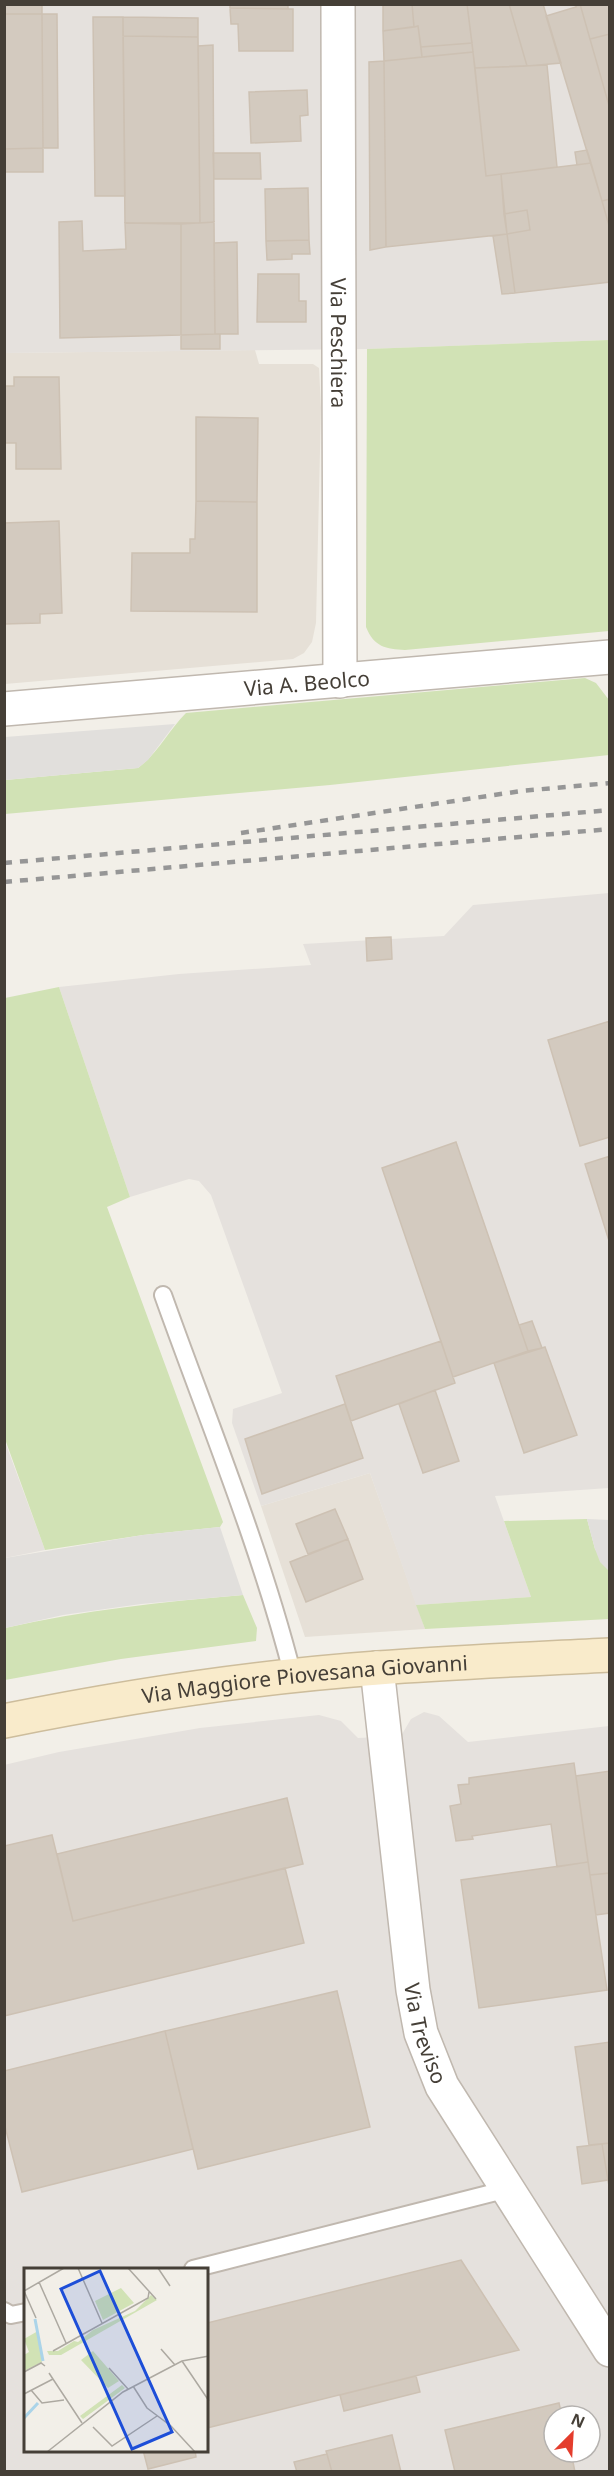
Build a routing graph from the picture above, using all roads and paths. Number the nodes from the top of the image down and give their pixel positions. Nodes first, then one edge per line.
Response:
1 (338, 4) edge
2 (609, 657) edge
3 (340, 681) junction
4 (4, 709) edge
5 (163, 1295) dead end
6 (609, 1655) edge
7 (377, 1668) junction
8 (293, 1676) junction
9 (4, 1721) edge
10 (508, 2189) junction
11 (197, 2268) edge
12 (609, 2350) edge

1 - 3 street, Via Peschiera
2 - 3 street, Via A. Beolco
3 - 4 street, Via A. Beolco
5 - 8 lane
6 - 7 street, Via Maggiore Piovesana Giovanni
7 - 8 street, Via Maggiore Piovesana Giovanni
7 - 10 street, Via Treviso
8 - 9 street, Via Maggiore Piovesana Giovanni
10 - 11 lane
10 - 12 street, Via Treviso

